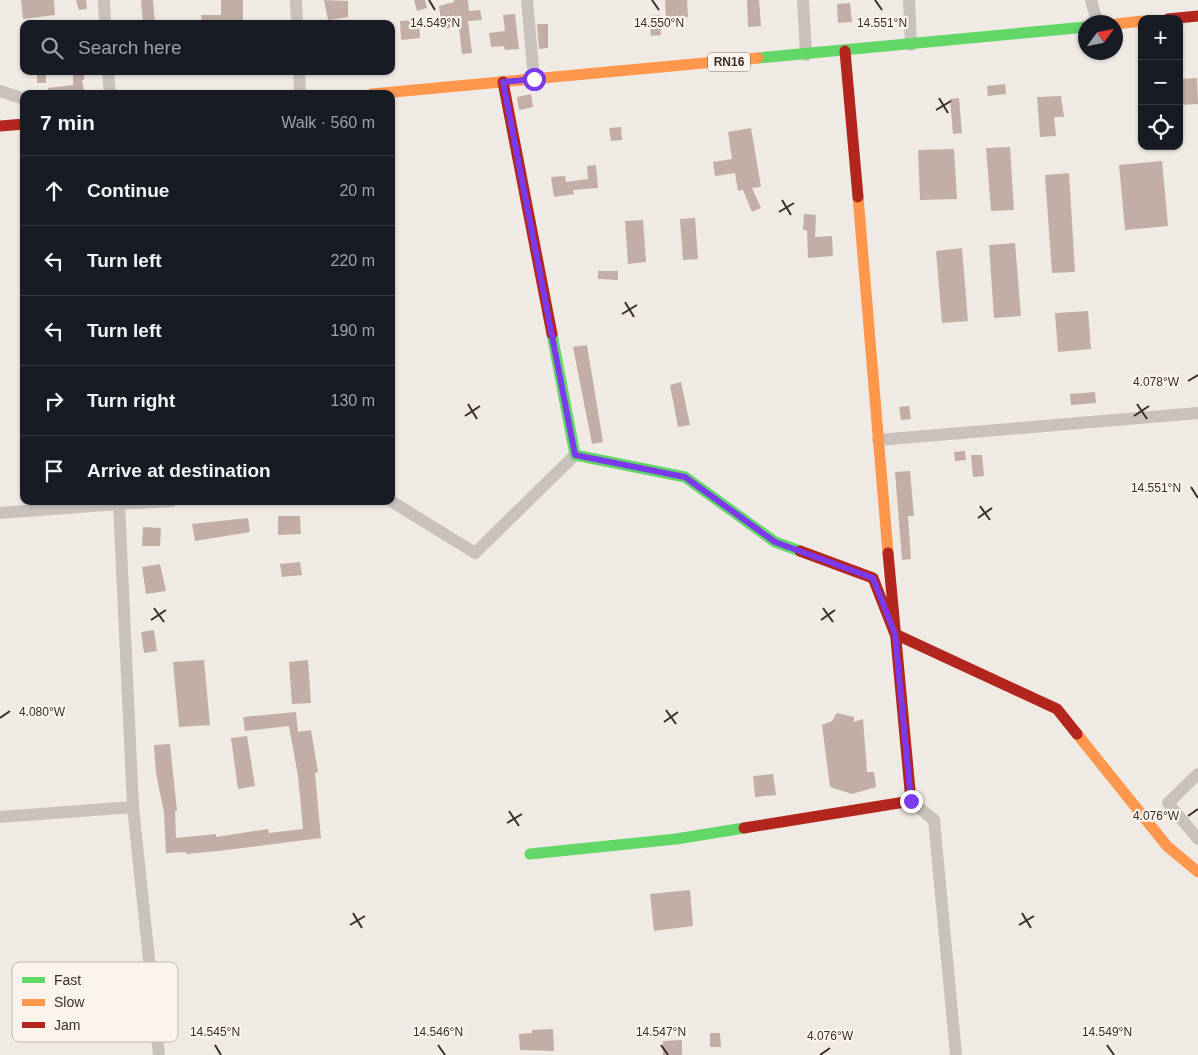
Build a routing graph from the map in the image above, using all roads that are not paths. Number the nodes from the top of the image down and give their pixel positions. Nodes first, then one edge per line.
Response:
1 (104, 0) edge
2 (296, 0) edge
3 (527, 0) edge
4 (803, 0) edge
5 (909, 0) edge
6 (1091, 0) edge
7 (1095, 15) edge
8 (1198, 16) edge
9 (1183, 18) edge
10 (105, 20) edge
11 (297, 20) edge
12 (1138, 22) edge
13 (1123, 23) edge
14 (1078, 28) edge
15 (911, 45) junction
16 (845, 51) junction
17 (806, 55) junction
18 (108, 75) edge
19 (299, 75) edge
20 (534, 79) junction
21 (503, 82) junction
22 (110, 90) edge
23 (300, 90) edge
24 (0, 91) edge
25 (395, 92) edge
26 (20, 98) edge
27 (20, 124) edge
28 (0, 126) edge
29 (1198, 413) edge
30 (878, 440) junction
31 (575, 455) junction
32 (395, 503) edge
33 (106, 505) edge
34 (119, 505) edge
35 (0, 513) edge
36 (895, 634) junction
37 (1198, 774) edge
38 (911, 801) junction
39 (133, 807) junction
40 (0, 816) edge
41 (1198, 839) edge
42 (530, 854) dead end
43 (1198, 872) edge
44 (149, 962) edge
45 (158, 1042) edge
46 (159, 1055) edge
47 (956, 1055) edge

1 - 10 street
2 - 11 street
3 - 20 street
4 - 17 street
5 - 15 street
6 - 7 street
8 - 9 street
12 - 13 street
14 - 15 street, RN16
15 - 16 street, RN16
16 - 17 street, RN16
16 - 30 street
17 - 20 street, RN16
18 - 22 street
19 - 23 street
20 - 21 street, RN16
21 - 25 street, RN16
21 - 31 street
24 - 26 street
27 - 28 street
29 - 30 street
30 - 36 street
31 - 32 street
31 - 36 street
33 - 35 street
34 - 39 street
36 - 38 street
36 - 43 street
37 - 41 street
38 - 42 street
38 - 47 street
39 - 40 street
39 - 44 street
45 - 46 street

